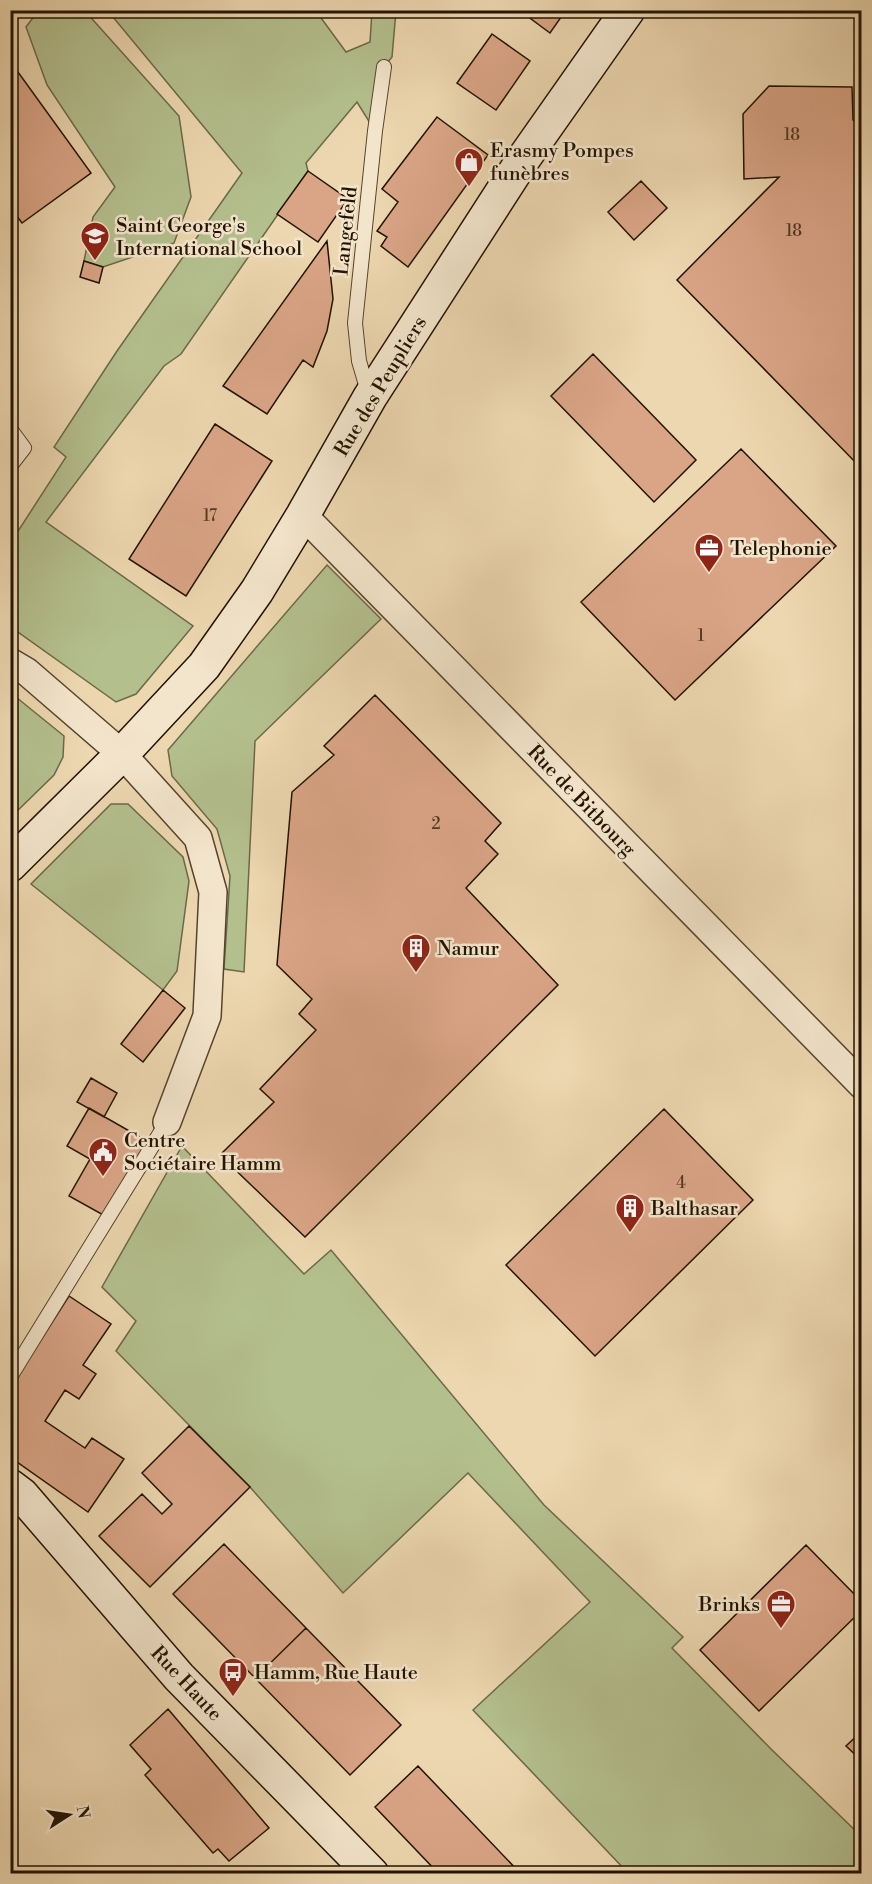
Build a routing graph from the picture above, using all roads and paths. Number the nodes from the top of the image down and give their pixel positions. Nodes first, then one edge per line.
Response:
1 (628, 10) edge
2 (384, 67) dead end
3 (370, 398) junction
4 (10, 429) edge
5 (10, 466) edge
6 (303, 515) junction
7 (10, 662) edge
8 (122, 754) junction
9 (10, 865) edge
10 (861, 1085) edge
11 (168, 1122) joint
12 (10, 1377) edge
13 (10, 1486) edge
14 (372, 1874) edge

1 - 3 street, Rue des Peupliers
2 - 3 lane, Langefeld
3 - 6 street, Rue des Peupliers
4 - 5 lane
6 - 8 street, Rue des Peupliers
6 - 10 street, Rue de Bitbourg
7 - 8 street
8 - 9 street, Rue des Peupliers
8 - 11 street
11 - 12 lane
13 - 14 street, Rue Haute

